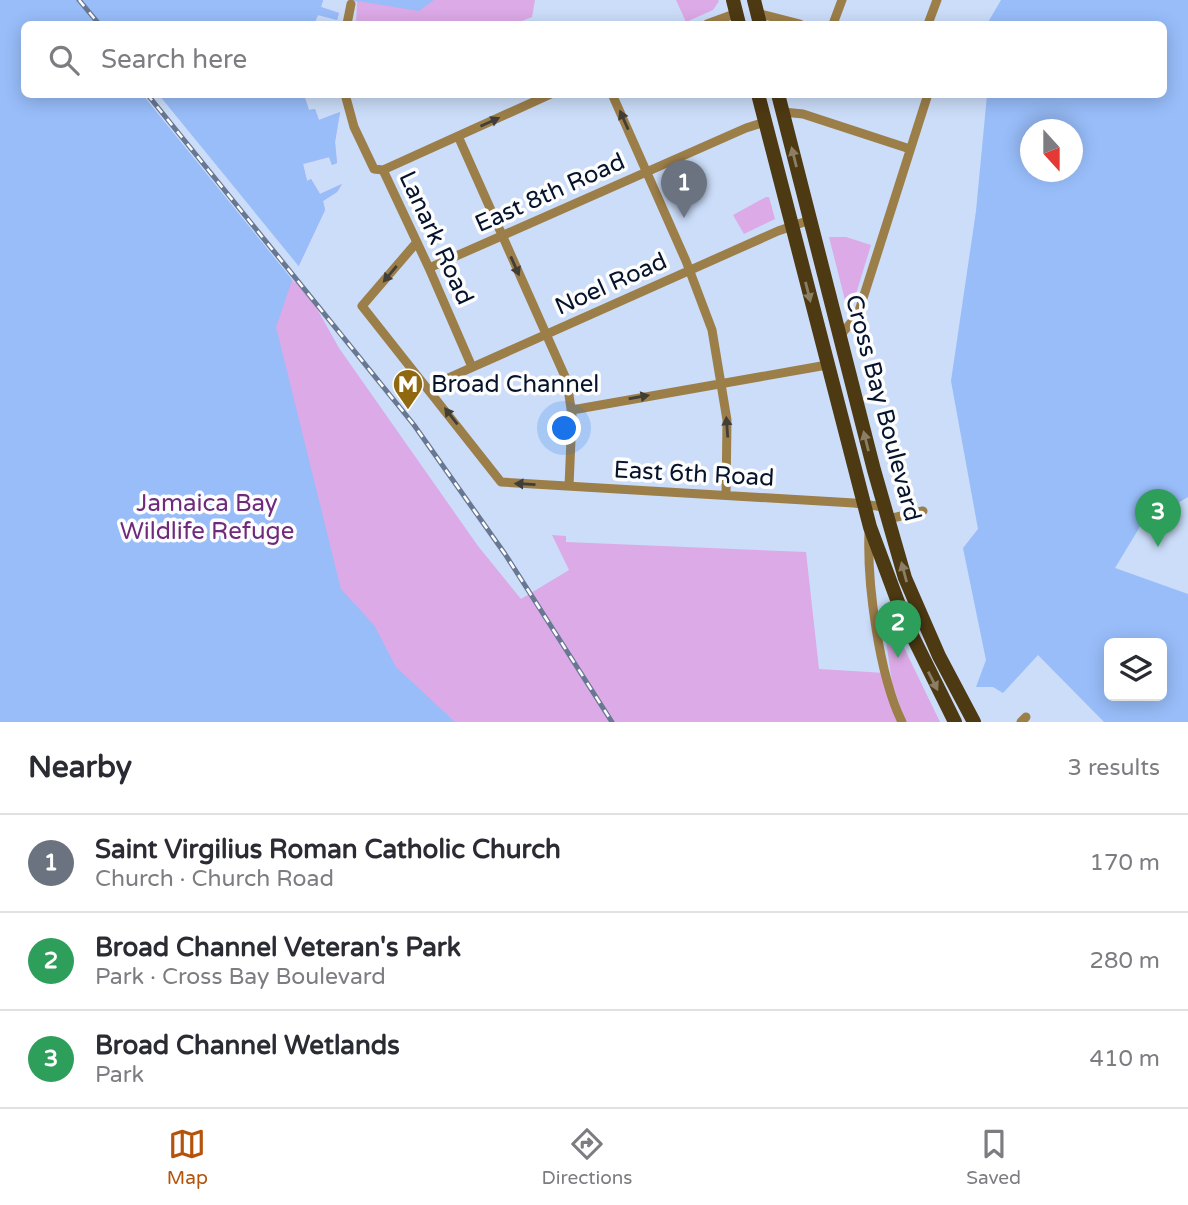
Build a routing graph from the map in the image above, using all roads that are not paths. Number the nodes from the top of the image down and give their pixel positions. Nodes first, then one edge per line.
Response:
1 (842, 0) edge
2 (937, 0) edge
3 (351, 4) dead end
4 (757, 12) edge
5 (736, 13) edge
6 (348, 21) edge
7 (715, 21) edge
8 (789, 21) edge
9 (835, 21) edge
10 (929, 21) edge
11 (346, 98) edge
12 (542, 98) edge
13 (614, 98) edge
14 (759, 98) edge
15 (779, 98) edge
16 (927, 98) edge
17 (783, 113) junction
18 (765, 122) junction
19 (458, 136) junction
20 (910, 149) junction
21 (383, 170) junction
22 (646, 172) junction
23 (810, 220) junction
24 (791, 226) junction
25 (502, 236) junction
26 (417, 242) junction
27 (429, 268) junction
28 (689, 270) junction
29 (546, 334) junction
30 (840, 336) junction
31 (827, 365) junction
32 (472, 367) junction
33 (722, 382) junction
34 (430, 389) junction
35 (572, 410) junction
36 (569, 486) junction
37 (726, 495) junction
38 (862, 503) junction
39 (923, 511) dead end
40 (886, 513) junction
41 (870, 527) junction
42 (902, 722) edge
43 (956, 722) edge
44 (974, 722) edge

1 - 9 street
2 - 10 street
3 - 6 street
4 - 8 street
5 - 7 street
11 - 21 street, Lanark Road
19 -> 12 street
22 -> 13 street
14 - 18 main road, Cross Bay Boulevard
15 - 17 main road, Cross Bay Boulevard
16 - 20 street
17 - 20 street
23 -> 17 main road, Cross Bay Boulevard
18 - 22 street, East 8th Road
18 - 24 main road, Cross Bay Boulevard
19 - 21 street
19 - 25 street
20 - 30 street
21 - 26 street, Lanark Road
22 - 25 street, East 8th Road
22 - 28 street
23 - 24 street, Noel Road
23 - 30 main road, Cross Bay Boulevard
24 - 28 street, Noel Road
24 -> 31 main road, Cross Bay Boulevard
25 - 27 street, East 8th Road
25 -> 29 street
26 - 27 street, Lanark Road
26 -> 34 street
27 - 32 street, Lanark Road
28 - 29 street, Noel Road
28 - 33 street
29 - 32 street, Noel Road
29 - 35 street
40 -> 30 main road, Cross Bay Boulevard
31 - 33 street
31 - 38 main road, Cross Bay Boulevard
32 - 34 street, Noel Road
35 -> 33 street
37 -> 33 street
36 -> 34 street, East 6th Road
35 - 36 street
36 - 37 street, East 6th Road
37 - 38 street, East 6th Road
38 - 40 street, East 6th Road
38 - 41 main road, Cross Bay Boulevard
39 - 40 street
44 -> 40 main road, Cross Bay Boulevard
41 - 42 street, Cross Bay Boulevard
41 -> 43 main road, Cross Bay Boulevard

